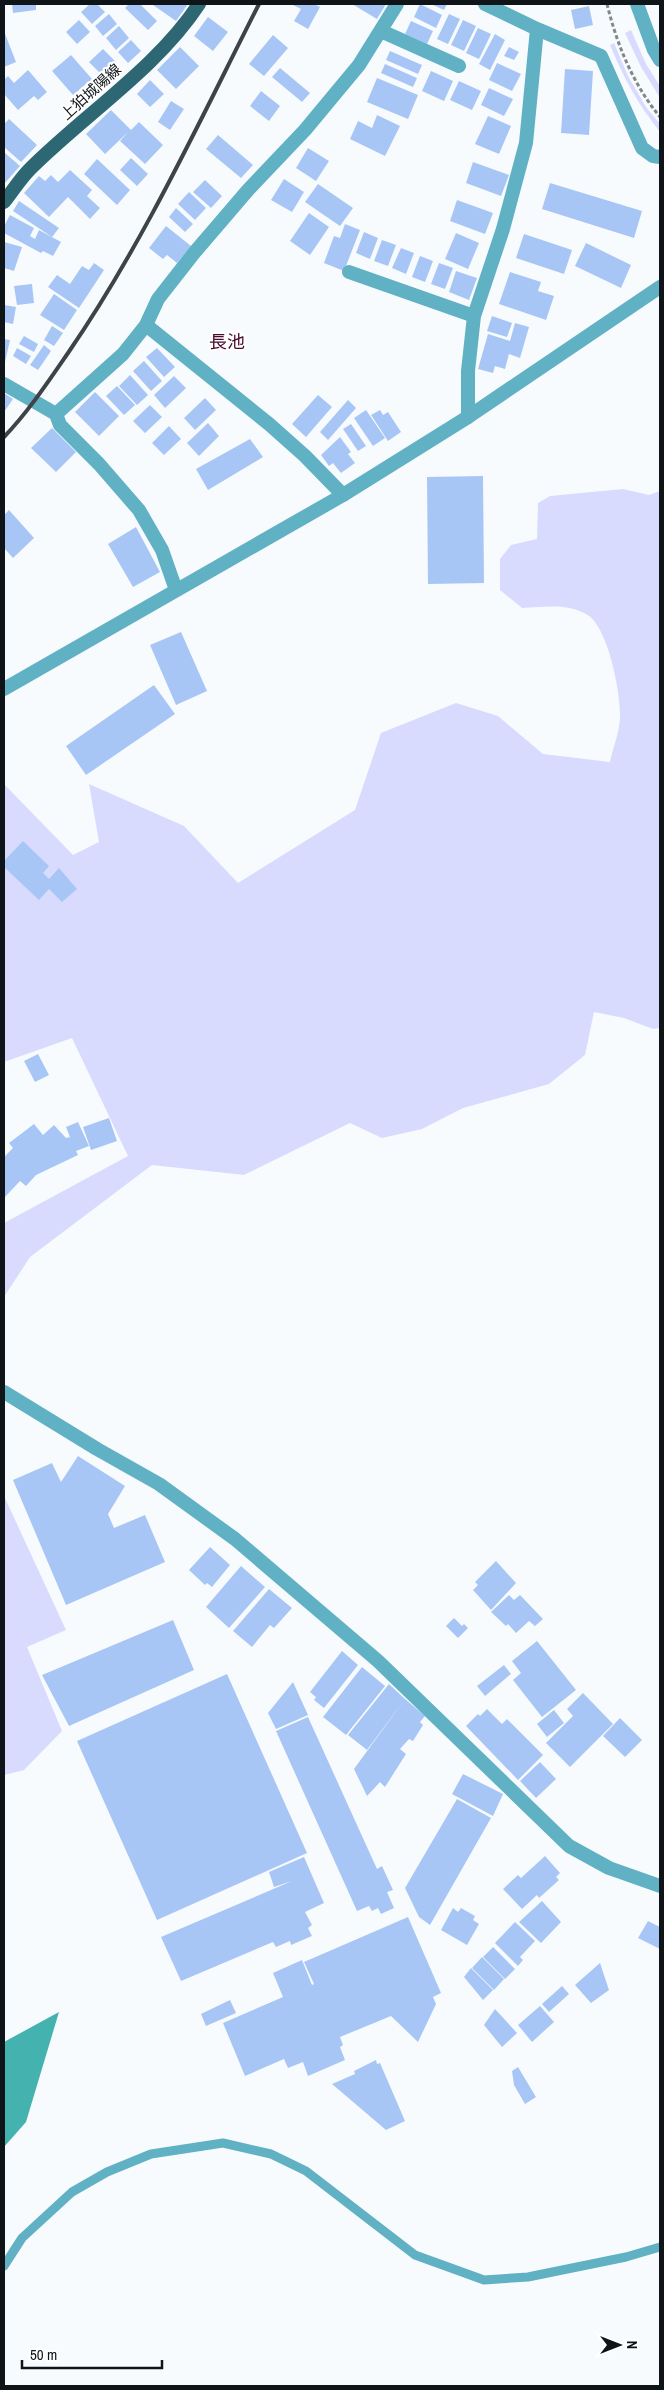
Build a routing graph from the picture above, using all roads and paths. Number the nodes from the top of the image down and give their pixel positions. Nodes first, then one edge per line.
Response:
1 (199, 4) edge
2 (397, 4) edge
3 (485, 4) edge
4 (606, 4) edge
5 (637, 4) edge
6 (537, 29) junction
7 (382, 31) junction
8 (660, 60) edge
9 (459, 66) dead end
10 (660, 117) edge
11 (660, 157) edge
12 (4, 202) edge
13 (349, 272) dead end
14 (660, 287) edge
15 (474, 316) junction
16 (146, 325) junction
17 (4, 384) edge
18 (56, 414) junction
19 (468, 417) junction
20 (342, 495) junction
21 (176, 590) junction
22 (4, 689) edge
23 (4, 1392) edge
24 (660, 1886) edge
25 (660, 2247) edge
26 (4, 2266) edge

1 - 12 main road, 上狛城陽線
2 - 7 street
3 - 6 street
4 - 10 path
5 - 8 street
6 - 11 street
6 - 15 street
7 - 9 street
7 - 16 street
13 - 15 street
14 - 19 street
15 - 19 street
16 - 18 street
16 - 20 street
17 - 18 street
18 - 21 street
19 - 20 street
20 - 21 street
21 - 22 street
23 - 24 street
25 - 26 lane

